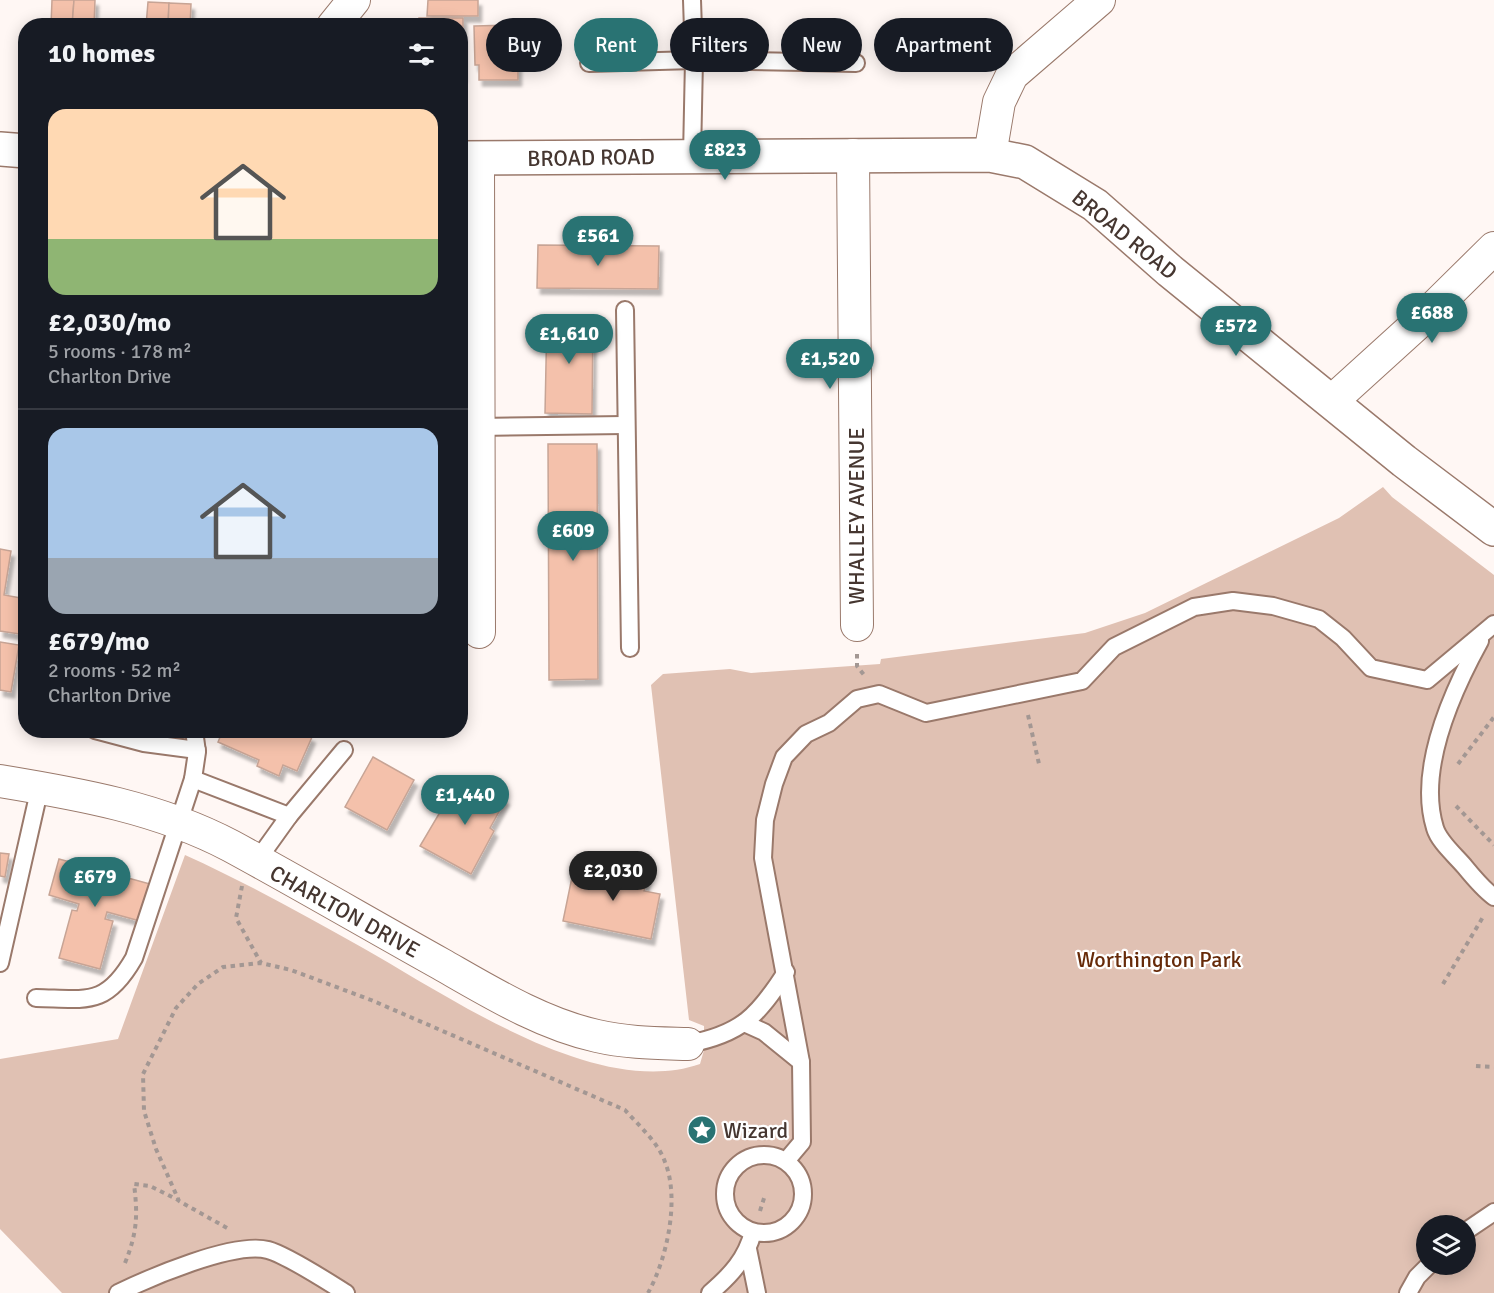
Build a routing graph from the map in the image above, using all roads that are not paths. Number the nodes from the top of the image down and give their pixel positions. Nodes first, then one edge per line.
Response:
1 (354, 0) edge
2 (692, 0) edge
3 (1099, 0) edge
4 (339, 18) edge
5 (693, 18) edge
6 (694, 72) edge
7 (0, 149) edge
8 (18, 150) edge
9 (853, 155) junction
10 (990, 155) junction
11 (692, 156) junction
12 (469, 158) edge
13 (1494, 248) edge
14 (625, 310) dead end
15 (1332, 401) junction
16 (625, 425) junction
17 (478, 427) junction
18 (1494, 529) edge
19 (857, 625) road end
20 (1489, 628) edge
21 (479, 632) dead end
22 (630, 648) dead end
23 (125, 738) edge
24 (195, 738) edge
25 (197, 750) junction
26 (344, 750) dead end
27 (193, 779) junction
28 (0, 781) edge
29 (40, 788) junction
30 (289, 816) junction
31 (177, 822) junction
32 (256, 862) junction
33 (1491, 902) edge
34 (0, 963) edge
35 (786, 972) junction
36 (36, 998) dead end
37 (744, 1023) junction
38 (688, 1044) joint
39 (801, 1062) junction
40 (786, 1161) junction
41 (1494, 1212) edge
42 (1476, 1224) edge
43 (753, 1232) junction
44 (748, 1250) junction
45 (1418, 1275) edge
46 (118, 1293) edge
47 (346, 1293) edge
48 (710, 1293) edge
49 (757, 1293) edge
50 (1408, 1293) edge

1 - 4 street
2 - 5 lane
3 - 10 street
6 - 11 lane
7 - 8 street
9 - 10 street, BROAD ROAD
9 - 11 street, BROAD ROAD
9 - 19 street, WHALLEY AVENUE
10 - 15 street, BROAD ROAD
11 - 12 street, BROAD ROAD
12 - 17 street
13 - 15 street
14 - 16 lane
15 - 18 street, BROAD ROAD
16 - 17 lane
16 - 22 lane
17 - 21 street
20 - 33 lane
20 - 35 lane
23 - 25 lane
24 - 25 lane
25 - 27 lane
26 - 30 lane
27 - 30 lane
27 - 31 lane
28 - 29 street, CHARLTON DRIVE
29 - 31 street, CHARLTON DRIVE
29 - 34 lane
30 - 32 lane
31 - 32 street, CHARLTON DRIVE
31 - 36 lane
32 - 38 street, CHARLTON DRIVE
35 - 37 lane
35 - 39 lane
37 - 38 lane
37 - 39 lane
39 - 40 lane
40 - 43 lane
40 - 43 lane
41 - 42 lane
43 - 44 lane
44 - 48 lane
44 - 49 lane
45 - 50 lane
46 - 47 lane

